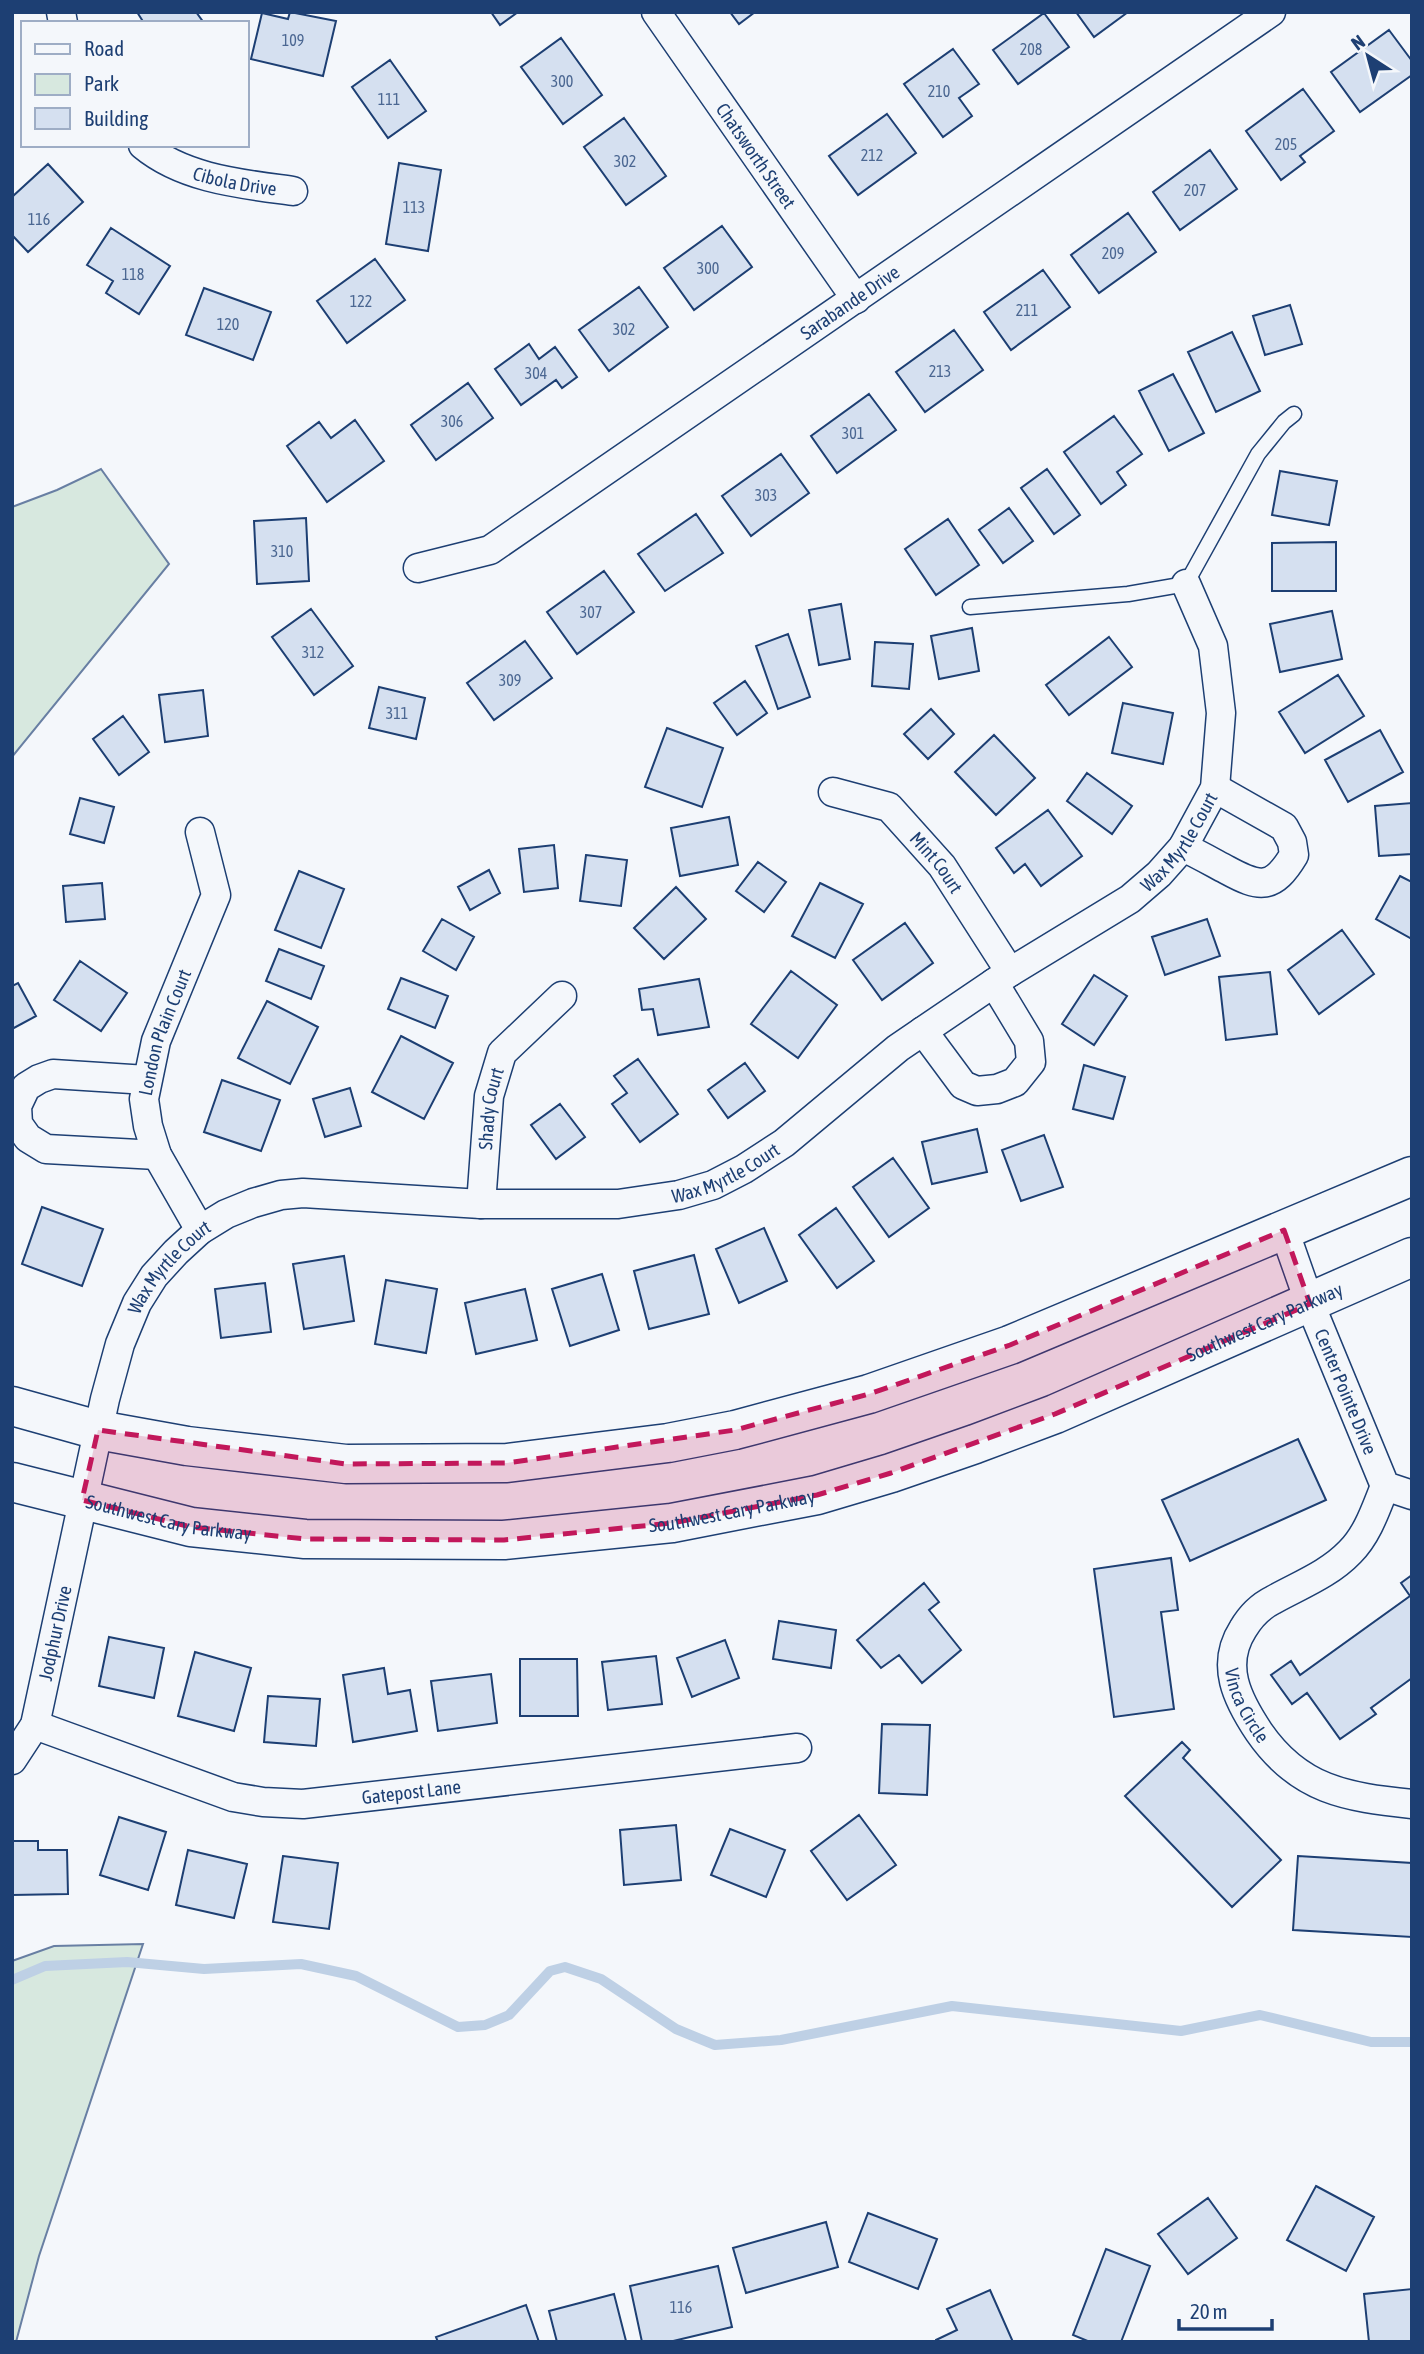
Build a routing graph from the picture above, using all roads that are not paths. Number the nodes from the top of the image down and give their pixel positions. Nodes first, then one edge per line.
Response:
1 (656, 12) edge
2 (1271, 12) edge
3 (146, 147) edge
4 (293, 191) dead end
5 (856, 299) junction
6 (1294, 414) dead end
7 (418, 568) dead end
8 (1186, 584) junction
9 (970, 607) dead end
10 (1215, 788) junction
11 (833, 793) dead end
12 (200, 832) dead end
13 (1183, 847) junction
14 (1002, 978) junction
15 (562, 996) dead end
16 (923, 1031) junction
17 (147, 1080) junction
18 (157, 1155) junction
19 (1412, 1175) edge
20 (481, 1204) junction
21 (200, 1230) junction
22 (1284, 1230) junction
23 (1412, 1257) edge
24 (1310, 1304) junction
25 (12, 1406) edge
26 (98, 1430) junction
27 (12, 1482) edge
28 (1385, 1486) junction
29 (1412, 1495) edge
30 (82, 1500) junction
31 (35, 1726) junction
32 (797, 1748) dead end
33 (12, 1760) edge
34 (1412, 1804) edge

1 - 5 street, Chatsworth Street
2 - 5 street, Sarabande Drive
3 - 4 street, Cibola Drive
5 - 7 street, Sarabande Drive
6 - 8 lane
8 - 9 lane
8 - 10 street, Wax Myrtle Court
10 - 13 street, Wax Myrtle Court
10 - 13 street
11 - 14 street, Mint Court
12 - 17 street, London Plain Court
13 - 14 street, Wax Myrtle Court
14 - 16 street, Wax Myrtle Court
14 - 16 street, Mint Court
15 - 20 street, Shady Court
16 - 20 street, Wax Myrtle Court
17 - 18 street, London Plain Court
17 - 18 street
18 - 21 street, London Plain Court
19 - 22 main road
20 - 21 street, Wax Myrtle Court
21 - 26 street, Wax Myrtle Court
22 - 24 street, Center Pointe Drive
22 - 26 main road
23 - 24 main road, Southwest Cary Parkway
24 - 28 street, Center Pointe Drive
24 - 30 main road, Southwest Cary Parkway
25 - 26 main road
26 - 30 street, Wax Myrtle Court
27 - 30 main road, Southwest Cary Parkway
28 - 29 street
28 - 34 street, Vinca Circle
30 - 31 street, Jodphur Drive
31 - 32 street, Gatepost Lane
31 - 33 street, Jodphur Drive

